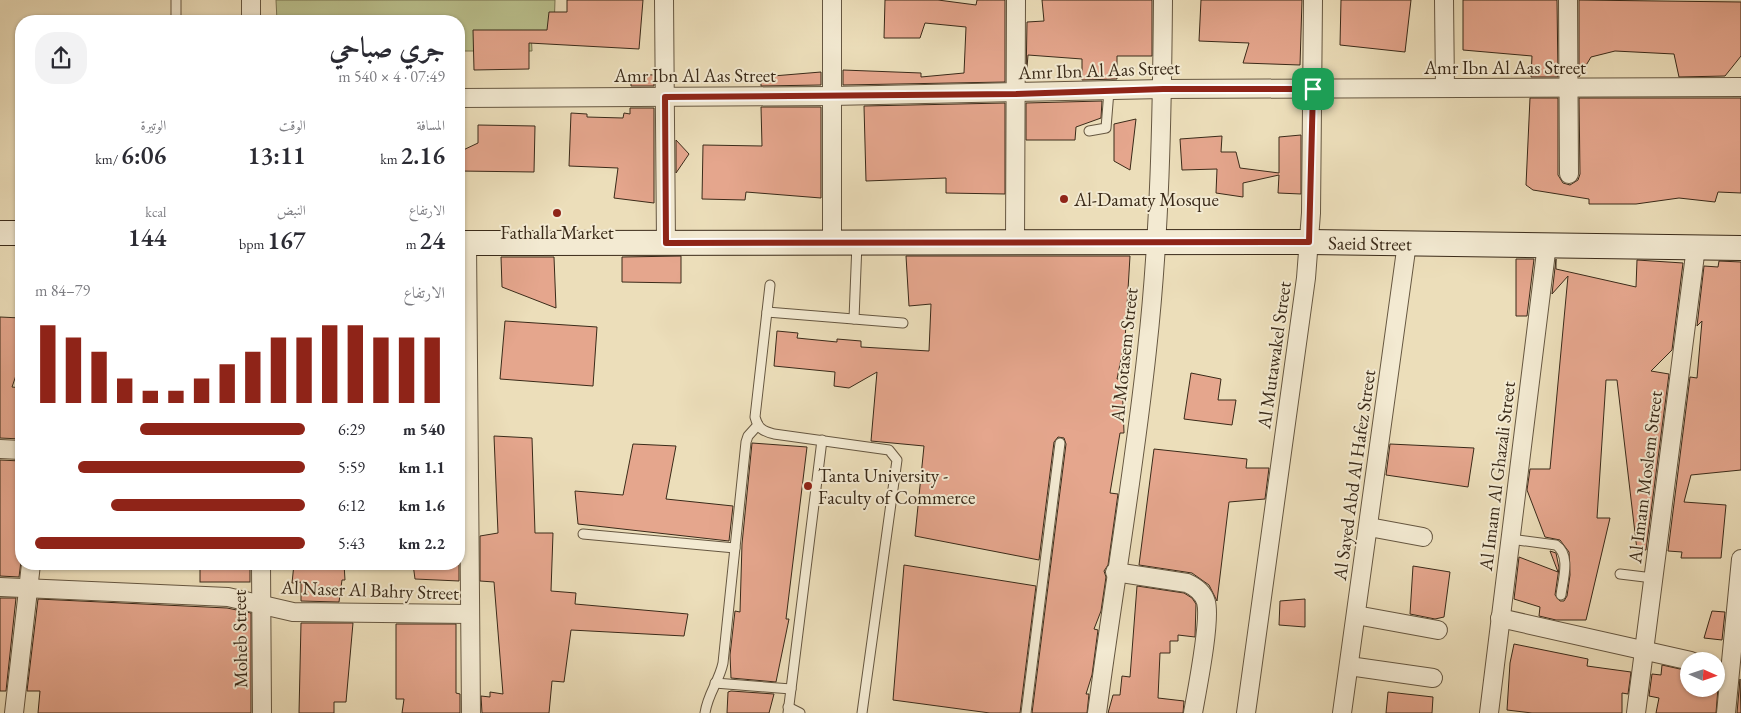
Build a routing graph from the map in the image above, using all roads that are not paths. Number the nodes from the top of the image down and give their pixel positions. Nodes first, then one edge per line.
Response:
1 (176, 0) edge
2 (251, 0) edge
3 (664, 0) edge
4 (832, 0) edge
5 (1016, 0) edge
6 (1163, 0) edge
7 (1313, 0) edge
8 (1444, 0) edge
9 (1568, 0) edge
10 (176, 15) edge
11 (251, 15) edge
12 (1741, 87) edge
13 (1445, 88) junction
14 (1568, 88) junction
15 (1163, 89) junction
16 (1313, 89) junction
17 (1109, 91) junction
18 (1016, 94) junction
19 (832, 96) junction
20 (665, 97) junction
21 (465, 98) edge
22 (1089, 131) dead end
23 (1569, 174) dead end
24 (0, 232) edge
25 (15, 233) edge
26 (832, 242) junction
27 (857, 242) junction
28 (1015, 242) junction
29 (1156, 242) junction
30 (1309, 242) junction
31 (465, 243) edge
32 (666, 243) junction
33 (1407, 243) junction
34 (1547, 244) junction
35 (1696, 247) junction
36 (1741, 248) edge
37 (770, 286) dead end
38 (767, 312) junction
39 (854, 319) junction
40 (903, 323) dead end
41 (757, 426) junction
42 (822, 440) junction
43 (1060, 443) dead end
44 (0, 450) edge
45 (15, 450) edge
46 (465, 495) edge
47 (1369, 527) junction
48 (582, 534) dead end
49 (1423, 537) dead end
50 (1510, 539) junction
51 (735, 548) junction
52 (1741, 559) edge
53 (30, 570) edge
54 (260, 570) edge
55 (1116, 572) junction
56 (1620, 574) dead end
57 (1653, 578) junction
58 (0, 587) edge
59 (28, 588) junction
60 (1561, 595) dead end
61 (261, 604) junction
62 (470, 614) junction
63 (1356, 615) junction
64 (1500, 618) junction
65 (1438, 630) dead end
66 (1644, 651) junction
67 (1680, 659) edge
68 (1349, 666) junction
69 (1729, 670) edge
70 (1433, 678) dead end
71 (715, 683) junction
72 (791, 689) junction
73 (788, 710) edge
74 (14, 713) edge
75 (262, 713) edge
76 (471, 713) edge
77 (705, 713) edge
78 (800, 713) edge
79 (862, 713) edge
80 (1026, 713) edge
81 (1097, 713) edge
82 (1194, 713) edge
83 (1246, 713) edge
84 (1342, 713) edge
85 (1488, 713) edge
86 (1636, 713) edge
87 (1726, 713) edge

1 - 10 lane
2 - 11 street
3 - 20 street
4 - 19 street
5 - 18 street
6 - 15 street, Al Motasem Street
7 - 16 street, Al Mutawakel Street
8 - 13 street
9 - 14 street
12 - 14 street, Amr Ibn Al Aas Street
13 - 14 street, Amr Ibn Al Aas Street
13 - 16 street, Amr Ibn Al Aas Street
14 - 23 street
15 - 16 street, Amr Ibn Al Aas Street
15 - 17 street, Amr Ibn Al Aas Street
15 - 29 street, Al Motasem Street
16 - 30 street, Al Mutawakel Street
17 - 18 street, Amr Ibn Al Aas Street
17 - 22 lane
18 - 19 street, Amr Ibn Al Aas Street
18 - 28 street
19 - 20 street, Amr Ibn Al Aas Street
19 - 26 street
20 - 21 street, Amr Ibn Al Aas Street
20 - 32 street
24 - 25 street
26 - 27 street, Saeid Street
26 - 32 street, Saeid Street
27 - 28 street, Saeid Street
27 - 39 lane
28 - 29 street, Saeid Street
29 - 30 street, Saeid Street
29 - 55 street, Al Motasem Street
30 - 33 street, Saeid Street
30 - 83 street, Al Mutawakel Street
31 - 32 street, Saeid Street
33 - 34 street, Saeid Street
33 - 47 street, Al Sayed Abd Al Hafez Street
34 - 35 street, Saeid Street
34 - 50 street, Al Imam Al Ghazali Street
35 - 36 street, Saeid Street
35 - 57 street, Al Imam Moslem Street
37 - 38 lane
38 - 39 lane
38 - 41 lane
39 - 40 lane
41 - 42 lane
41 - 51 lane
42 - 72 lane
42 - 79 lane
43 - 80 lane
44 - 45 street
46 - 62 street
47 - 49 street
47 - 63 street, Al Sayed Abd Al Hafez Street
48 - 51 lane
50 - 60 lane
50 - 64 street, Al Imam Al Ghazali Street
51 - 71 lane
52 - 69 street
53 - 59 street
54 - 61 street, Moheb Street
55 - 81 street, Al Motasem Street
55 - 82 street
56 - 57 lane
57 - 66 street, Al Imam Moslem Street
58 - 59 street, Al Naser Al Bahry Street
59 - 61 street, Al Naser Al Bahry Street
59 - 74 street
61 - 62 street, Al Naser Al Bahry Street
61 - 75 street, Moheb Street
62 - 76 street
63 - 65 street
63 - 68 street, Al Sayed Abd Al Hafez Street
64 - 66 street
64 - 85 street, Al Imam Al Ghazali Street
66 - 67 street
66 - 86 street, Al Imam Moslem Street
68 - 70 street
68 - 84 street, Al Sayed Abd Al Hafez Street
69 - 87 street
71 - 72 lane
71 - 77 lane
72 - 73 lane
73 - 78 lane

